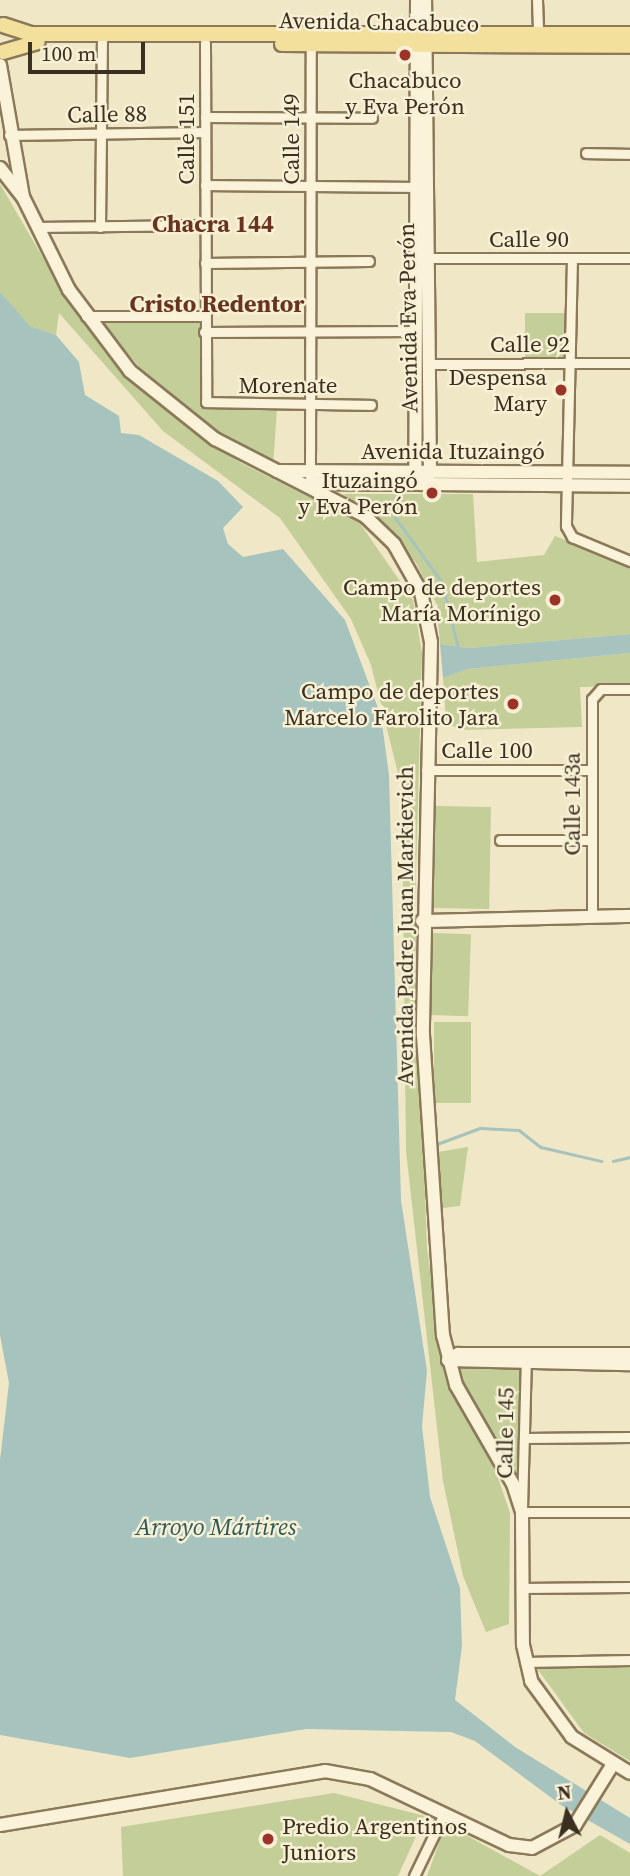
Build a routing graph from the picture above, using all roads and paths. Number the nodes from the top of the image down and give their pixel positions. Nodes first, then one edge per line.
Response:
1 (417, 0) edge
2 (425, 0) edge
3 (537, 0) edge
4 (1, 23) edge
5 (538, 34) junction
6 (630, 34) edge
7 (421, 40) junction
8 (102, 42) junction
9 (205, 43) junction
10 (311, 44) junction
11 (630, 46) edge
12 (1, 60) edge
13 (205, 117) junction
14 (311, 118) junction
15 (372, 118) dead end
16 (205, 132) junction
17 (101, 134) junction
18 (9, 135) junction
19 (586, 153) dead end
20 (630, 154) edge
21 (0, 168) edge
22 (205, 186) junction
23 (310, 186) junction
24 (416, 187) junction
25 (23, 197) junction
26 (205, 225) junction
27 (39, 227) junction
28 (100, 227) junction
29 (428, 258) junction
30 (572, 258) junction
31 (630, 258) edge
32 (310, 261) junction
33 (369, 261) dead end
34 (205, 263) junction
35 (86, 316) junction
36 (204, 316) junction
37 (416, 331) junction
38 (204, 332) junction
39 (309, 332) junction
40 (573, 363) junction
41 (630, 363) edge
42 (430, 364) junction
43 (206, 402) joint
44 (309, 404) junction
45 (371, 405) dead end
46 (275, 471) junction
47 (308, 471) junction
48 (430, 472) junction
49 (572, 473) junction
50 (630, 473) edge
51 (419, 478) junction
52 (299, 483) junction
53 (316, 483) junction
54 (565, 486) junction
55 (630, 486) edge
56 (630, 561) edge
57 (630, 689) edge
58 (426, 769) junction
59 (590, 770) junction
60 (500, 840) dead end
61 (591, 840) junction
62 (630, 916) edge
63 (592, 917) junction
64 (422, 920) junction
65 (630, 1354) edge
66 (526, 1359) junction
67 (448, 1360) junction
68 (630, 1364) edge
69 (630, 1437) edge
70 (524, 1438) junction
71 (522, 1512) junction
72 (630, 1512) edge
73 (630, 1587) edge
74 (521, 1588) junction
75 (630, 1660) edge
76 (525, 1662) junction
77 (613, 1764) junction
78 (630, 1773) edge
79 (444, 1814) junction
80 (0, 1825) edge
81 (414, 1876) edge

1 - 7 main road, Avenida Eva Perón
2 - 7 main road, Avenida Eva Perón
3 - 5 street
4 - 7 main road, Avenida Chacabuco
4 - 12 main road
5 - 6 main road, Avenida Chacabuco
5 - 7 main road, Avenida Chacabuco
7 - 10 main road, Avenida Chacabuco
7 - 11 main road, Avenida Chacabuco
7 - 24 main road, Avenida Eva Perón
7 - 29 main road, Avenida Eva Perón
8 - 9 main road, Avenida Chacabuco
8 - 12 main road, Avenida Chacabuco
8 - 17 street
9 - 10 main road, Avenida Chacabuco
9 - 13 street, Calle 151
10 - 14 street, Calle 149
12 - 18 main road, Avenida Padre Juan Markievich
13 - 14 street
13 - 16 street, Calle 151
14 - 15 street
14 - 23 street, Calle 149
16 - 17 street, Calle 88
16 - 22 street, Calle 151
17 - 18 street, Calle 88
17 - 28 street
18 - 25 main road, Avenida Padre Juan Markievich
19 - 20 street
21 - 25 main road, Avenida Padre Juan Markievich
22 - 23 street
22 - 26 street, Calle 151
23 - 24 street
23 - 32 street, Calle 149
24 - 37 main road, Avenida Eva Perón
25 - 27 main road, Avenida Padre Juan Markievich
26 - 28 street
26 - 34 street, Calle 151
27 - 28 street
27 - 35 main road, Avenida Padre Juan Markievich
29 - 30 street, Calle 90
29 - 42 main road, Avenida Eva Perón
30 - 31 street, Calle 90
30 - 40 street
32 - 33 street
32 - 34 street
32 - 39 street, Calle 149
34 - 36 street, Calle 151
35 - 36 street
35 - 46 main road, Avenida Padre Juan Markievich
36 - 38 street, Calle 151
37 - 39 street
37 - 51 main road, Avenida Eva Perón
38 - 39 street
38 - 43 street, Calle 151
39 - 44 street, Calle 149
40 - 41 street, Calle 92
40 - 42 street, Calle 92
40 - 49 street
42 - 48 main road, Avenida Eva Perón
43 - 44 street, Morenate
44 - 45 street, Morenate
44 - 47 street, Calle 149
46 - 47 main road, Avenida Ituzaingó
46 - 52 main road, Avenida Padre Juan Markievich
47 - 51 main road, Avenida Ituzaingó
47 - 53 street
48 - 49 main road, Avenida Ituzaingó
48 - 51 main road, Avenida Ituzaingó
49 - 50 main road, Avenida Ituzaingó
49 - 54 street
51 - 53 main road, Avenida Ituzaingó
51 - 54 main road, Avenida Ituzaingó
52 - 53 main road, Avenida Ituzaingó
52 - 58 main road, Avenida Padre Juan Markievich
54 - 55 main road, Avenida Ituzaingó
54 - 56 street
57 - 59 street, Calle 143a
58 - 59 street, Calle 100
58 - 64 main road, Avenida Padre Juan Markievich
59 - 61 street, Calle 143a
60 - 61 street
61 - 63 street, Calle 143a
62 - 63 main road
63 - 64 main road
64 - 67 main road, Avenida Padre Juan Markievich
65 - 66 main road
66 - 67 main road
66 - 68 main road
66 - 70 street, Calle 145
67 - 71 main road, Avenida Padre Juan Markievich
69 - 70 street
70 - 71 street, Calle 145
71 - 72 street
71 - 74 main road, Avenida Padre Juan Markievich
73 - 74 street
74 - 76 main road, Avenida Padre Juan Markievich
75 - 76 street
76 - 77 main road, Avenida Padre Juan Markievich
77 - 78 main road, Avenida Padre Juan Markievich
77 - 79 main road
79 - 80 main road
79 - 81 street

